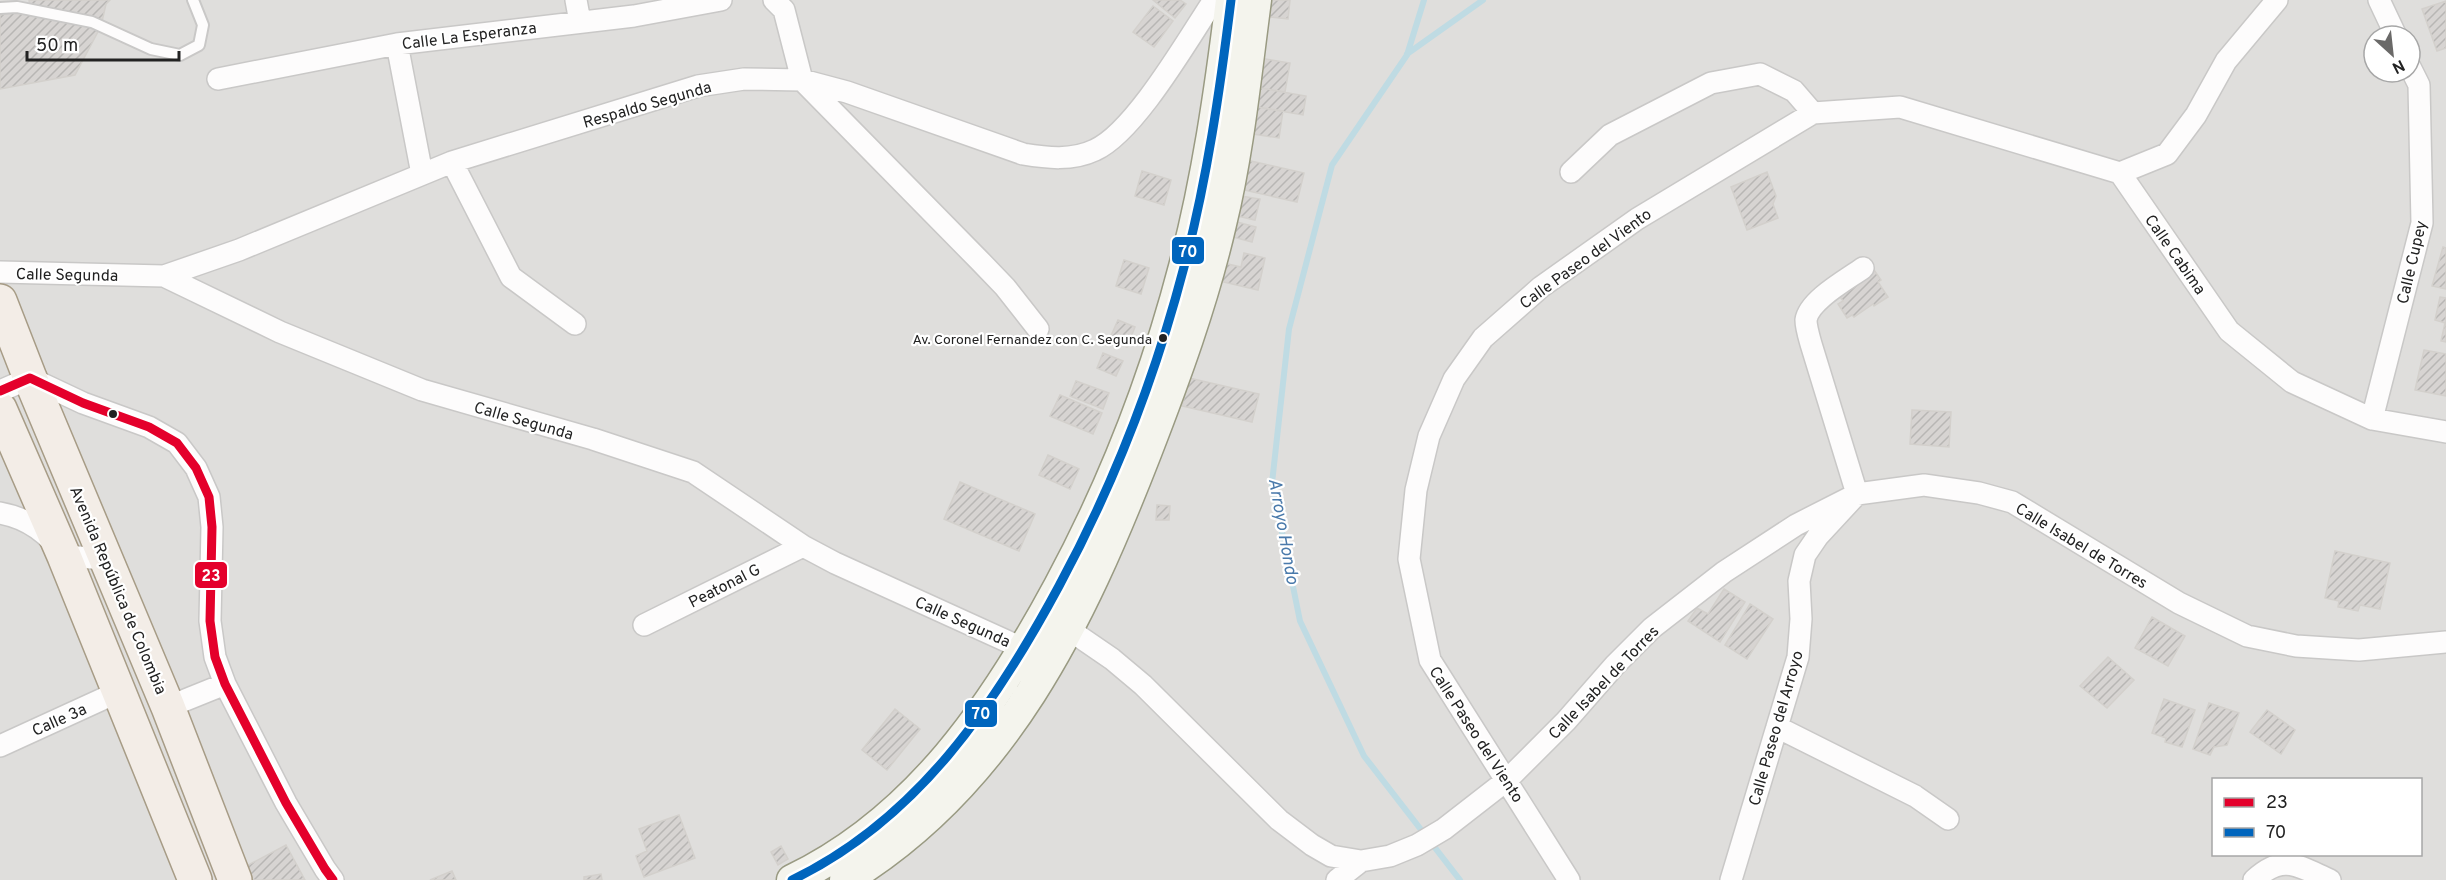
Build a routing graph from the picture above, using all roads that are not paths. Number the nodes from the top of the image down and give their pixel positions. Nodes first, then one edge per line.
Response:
1 (193, 0) edge
2 (576, 0) edge
3 (721, 0) edge
4 (774, 0) edge
5 (1214, 0) edge
6 (1231, 0) edge
7 (1256, 0) edge
8 (2277, 0) edge
9 (2379, 0) edge
10 (0, 8) edge
11 (580, 22) junction
12 (2390, 24) edge
13 (397, 44) junction
14 (218, 80) dead end
15 (802, 80) junction
16 (2419, 84) edge
17 (1813, 113) junction
18 (452, 162) junction
19 (1570, 172) dead end
20 (2120, 173) junction
21 (422, 174) junction
22 (1863, 268) dead end
23 (0, 272) edge
24 (164, 276) junction
25 (0, 301) edge
26 (575, 324) dead end
27 (1038, 329) dead end
28 (30, 378) junction
29 (0, 391) edge
30 (0, 409) edge
31 (2372, 419) junction
32 (2446, 432) edge
33 (1857, 494) junction
34 (0, 513) edge
35 (803, 546) junction
36 (64, 556) junction
37 (106, 559) junction
38 (1056, 621) junction
39 (644, 625) dead end
40 (2446, 642) edge
41 (1024, 648) junction
42 (225, 684) junction
43 (118, 692) junction
44 (168, 707) junction
45 (1777, 727) junction
46 (0, 746) edge
47 (1507, 780) junction
48 (1948, 819) dead end
49 (1365, 871) edge
50 (195, 880) edge
51 (235, 880) edge
52 (333, 880) edge
53 (792, 880) edge
54 (845, 880) edge
55 (1337, 880) edge
56 (1569, 880) edge
57 (1731, 880) edge
58 (2254, 880) edge
59 (2330, 880) edge

1 - 10 lane
2 - 11 street
3 - 11 street, Calle La Esperanza
4 - 15 street
5 - 15 street, Respaldo Segunda
6 - 38 main road
7 - 38 main road
8 - 20 street
9 - 12 street
11 - 13 street, Calle La Esperanza
13 - 14 street, Calle La Esperanza
13 - 21 street
15 - 18 street, Respaldo Segunda
15 - 27 street
16 - 31 street, Calle Cupey
17 - 19 street
17 - 20 street, Calle Paseo del Viento
17 - 47 street, Calle Paseo del Viento
18 - 21 street, Respaldo Segunda
18 - 26 street
20 - 31 street, Calle Cabima
21 - 24 street, Respaldo Segunda
22 - 33 street
23 - 24 street, Calle Segunda
24 - 35 street, Calle Segunda
25 - 28 main road, Avenida República de Colombia
28 - 29 street
28 - 37 main road, Avenida República de Colombia
28 - 42 street
30 - 36 main road
31 - 32 street, Calle Cabima
33 - 40 street, Calle Isabel de Torres
33 - 45 street, Calle Paseo del Arroyo
33 - 47 street, Calle Isabel de Torres
34 - 36 street
35 - 39 street, Peatonal G
35 - 41 street, Calle Segunda
36 - 37 street
36 - 43 main road
37 - 44 main road, Avenida República de Colombia
38 - 41 main road
38 - 49 street
38 - 54 main road
41 - 53 main road
42 - 44 street
42 - 52 street
43 - 46 street, Calle 3a
43 - 50 main road
44 - 51 main road, Avenida República de Colombia
45 - 48 street
45 - 57 street, Calle Paseo del Arroyo
47 - 49 street, Calle Isabel de Torres
47 - 56 street, Calle Paseo del Viento
49 - 55 street
58 - 59 street

